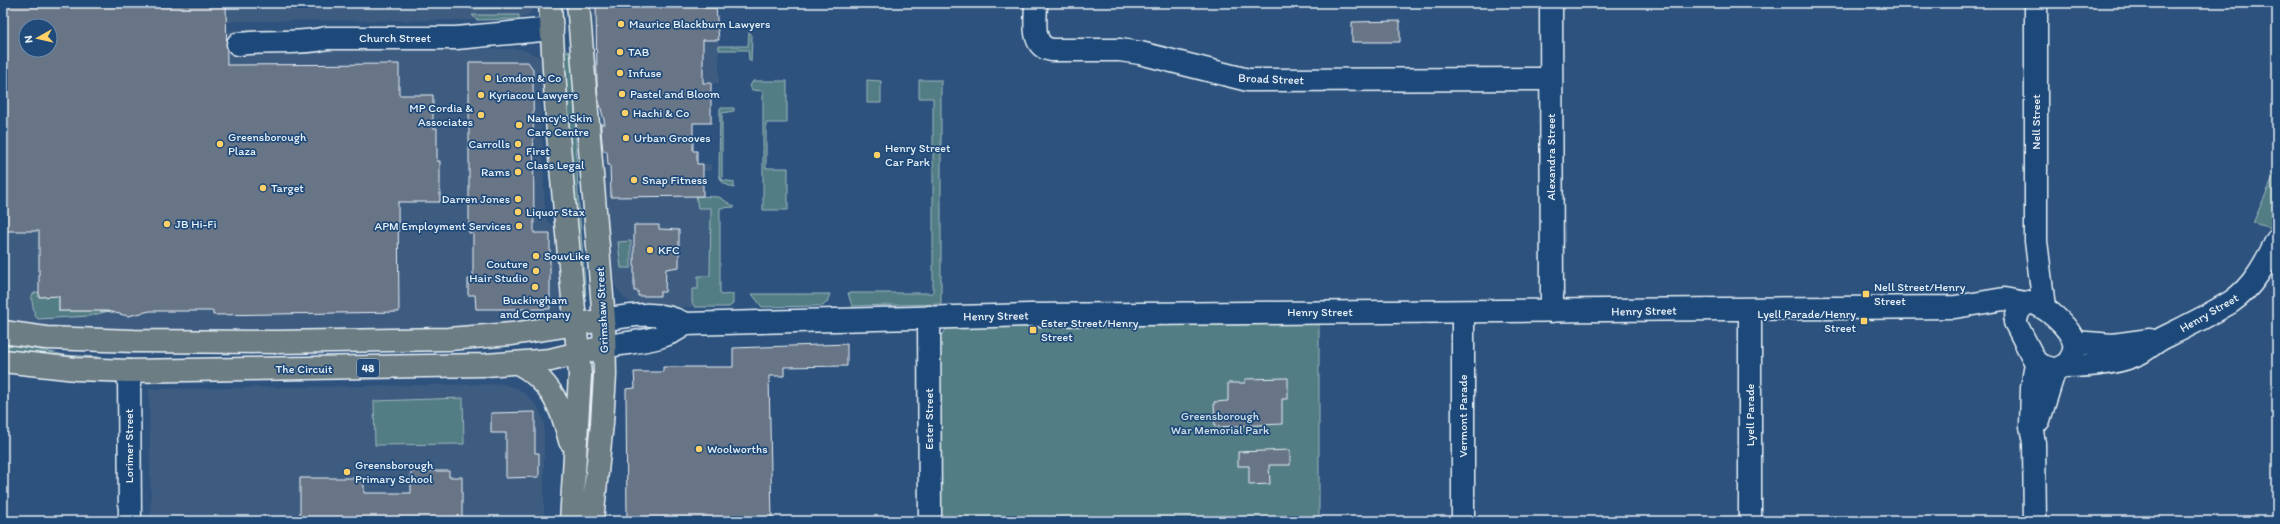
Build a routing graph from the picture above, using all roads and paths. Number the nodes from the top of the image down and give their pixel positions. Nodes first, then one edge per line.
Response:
1 (550, 3) edge
2 (578, 3) edge
3 (1036, 3) edge
4 (1551, 3) edge
5 (2036, 3) edge
6 (579, 27) junction
7 (552, 28) junction
8 (238, 44) dead end
9 (1551, 79) junction
10 (2277, 240) edge
11 (2028, 309) junction
12 (1750, 310) junction
13 (1552, 311) junction
14 (1463, 312) junction
15 (928, 317) junction
16 (604, 320) junction
17 (575, 324) junction
18 (685, 324) junction
19 (3, 332) edge
20 (2162, 339) junction
21 (128, 341) junction
22 (2074, 342) junction
23 (604, 347) junction
24 (579, 353) junction
25 (3, 361) edge
26 (518, 363) junction
27 (2051, 366) junction
28 (129, 370) junction
29 (575, 464) junction
30 (130, 521) edge
31 (571, 521) edge
32 (592, 521) edge
33 (930, 521) edge
34 (1463, 521) edge
35 (1750, 521) edge
36 (2035, 521) edge

1 - 7 main road
2 - 6 main road, Grimshaw Street
3 - 9 street, Broad Street
4 - 9 street, Alexandra Street
5 - 11 street, Nell Street
6 - 7 main road
6 - 16 main road, Grimshaw Street
7 - 8 street, Church Street
7 - 17 main road
9 - 13 street, Alexandra Street
10 - 20 street, Henry Street
11 - 12 street, Henry Street
11 - 22 street
11 - 27 street
12 - 13 street, Henry Street
12 - 35 street, Lyell Parade
13 - 14 street, Henry Street
14 - 15 street, Henry Street
14 - 34 street, Vermont Parade
15 - 18 street, Henry Street
15 - 33 street, Ester Street
16 - 17 main road
16 - 18 street, Henry Street
16 - 23 main road, Grimshaw Street
17 - 21 main road
17 - 24 main road
18 - 23 street, Henry Street
19 - 21 main road
20 - 22 street, Henry Street
20 - 27 street, Henry Street
21 - 28 main road
22 - 27 street
23 - 24 main road, The Circuit
23 - 32 main road, Grimshaw Street
24 - 26 main road, The Circuit / 48
24 - 29 main road
25 - 28 main road, The Circuit / 48
26 - 28 main road, The Circuit / 48
26 - 29 main road
27 - 36 street
28 - 30 street, Lorimer Street
29 - 31 main road

